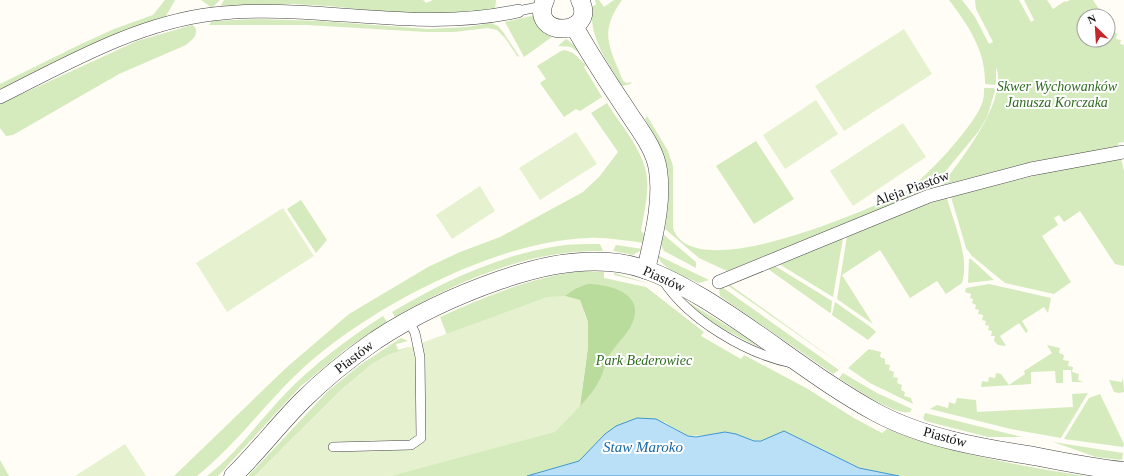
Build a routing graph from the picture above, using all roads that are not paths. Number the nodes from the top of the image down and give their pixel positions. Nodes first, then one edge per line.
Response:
1 (580, 0) edge
2 (541, 2) edge
3 (518, 11) joint
4 (574, 26) junction
5 (0, 97) edge
6 (1124, 152) edge
7 (653, 272) junction
8 (719, 282) dead end
9 (409, 321) junction
10 (333, 447) dead end
11 (1124, 471) edge
12 (233, 476) edge

1 - 4 street
2 - 3 lane
2 - 4 street
3 - 5 street
4 - 7 street
6 - 8 street, Aleja Piastów
7 - 9 street, Piastów
7 - 11 street, Piastów
9 - 10 lane
9 - 12 street, Piastów

